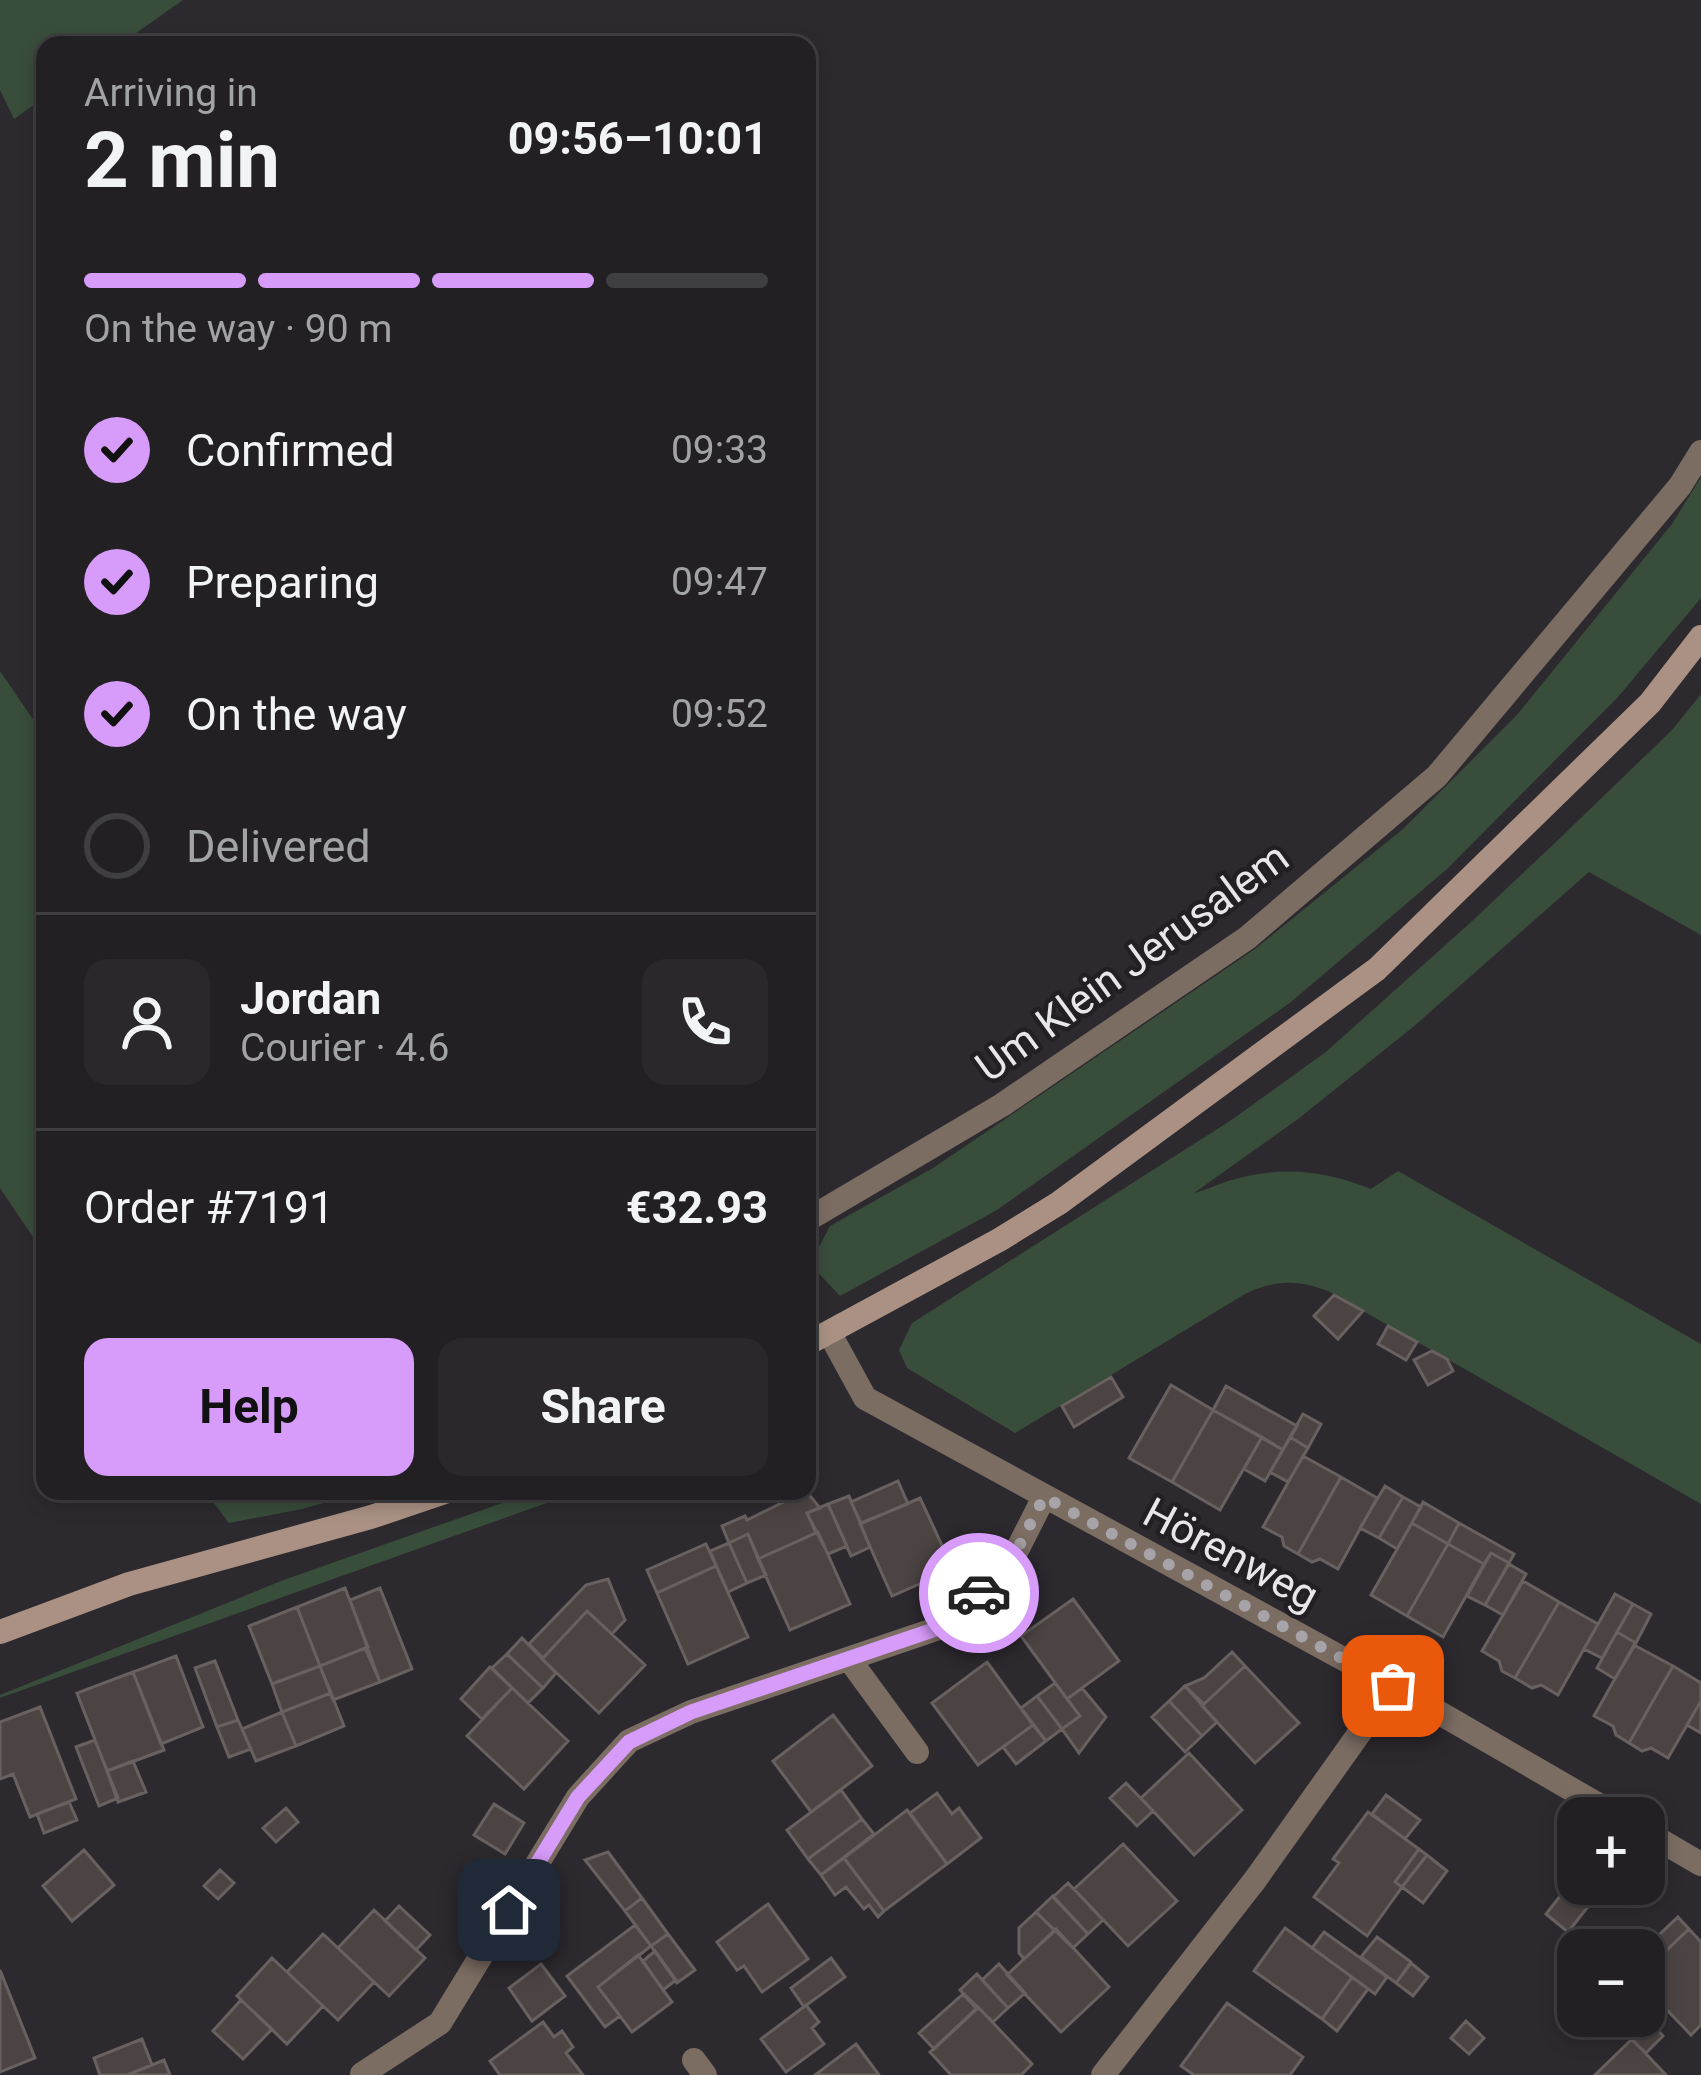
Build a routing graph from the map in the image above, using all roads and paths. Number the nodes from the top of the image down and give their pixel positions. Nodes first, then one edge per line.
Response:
1 (1701, 452) edge
2 (1701, 637) edge
3 (816, 1215) edge
4 (818, 1339) edge
5 (1044, 1497) junction
6 (421, 1500) edge
7 (0, 1632) edge
8 (849, 1659) junction
9 (1393, 1686) junction
10 (917, 1752) dead end
11 (1585, 1797) edge
12 (1665, 1843) edge
13 (1701, 1864) edge
14 (362, 2074) edge
15 (1103, 2075) edge

1 - 3 street, Um Klein Jerusalem
2 - 4 main road
4 - 5 street, Hörenweg
5 - 8 street
5 - 9 street, Hörenweg
6 - 7 main road
8 - 10 street
8 - 14 street
9 - 11 street, Hörenweg
9 - 15 street
12 - 13 street

